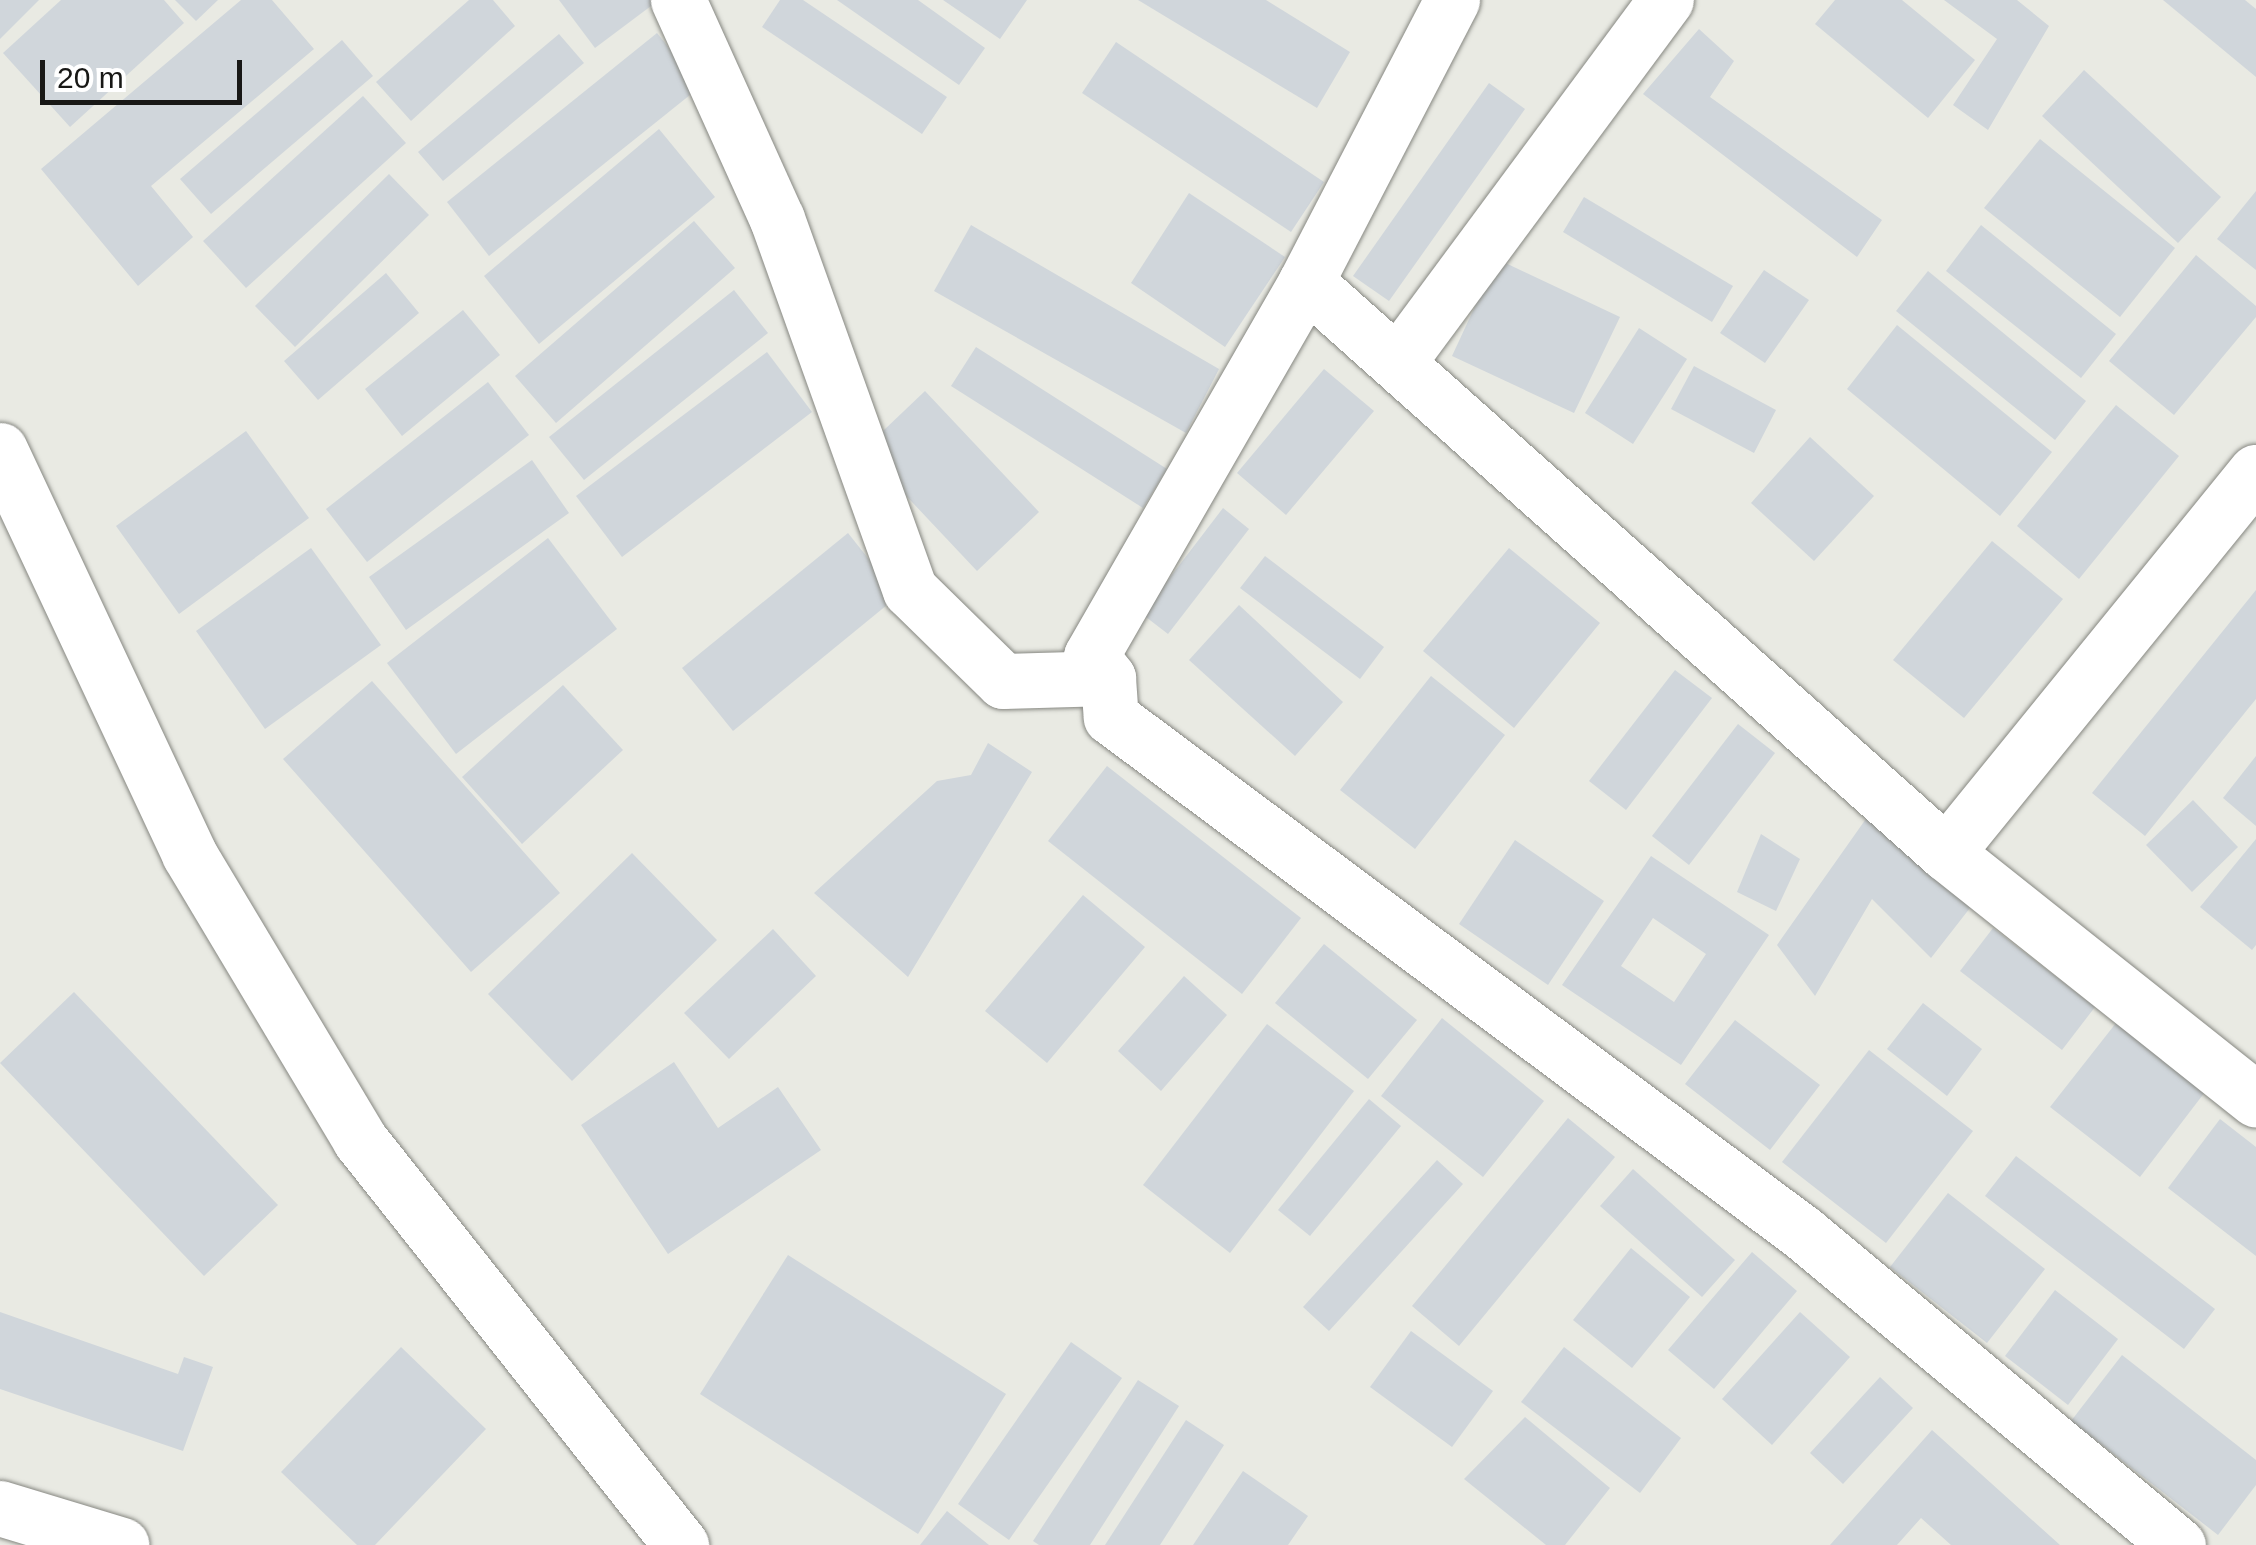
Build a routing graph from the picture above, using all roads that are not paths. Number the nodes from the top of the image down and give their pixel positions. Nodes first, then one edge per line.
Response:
1 (678, 0) edge
2 (1452, 0) edge
3 (1666, 0) edge
4 (1306, 282) junction
5 (1400, 360) junction
6 (0, 450) edge
7 (2256, 472) edge
8 (1108, 678) junction
9 (1946, 853) junction
10 (2256, 1100) edge
11 (0, 1508) edge
12 (122, 1545) edge
13 (681, 1545) edge
14 (2178, 1545) edge

1 - 8 street
2 - 4 street
3 - 5 street
4 - 5 street
4 - 8 street
5 - 9 street
6 - 13 street
7 - 9 street
8 - 14 street
9 - 10 street
11 - 12 street

